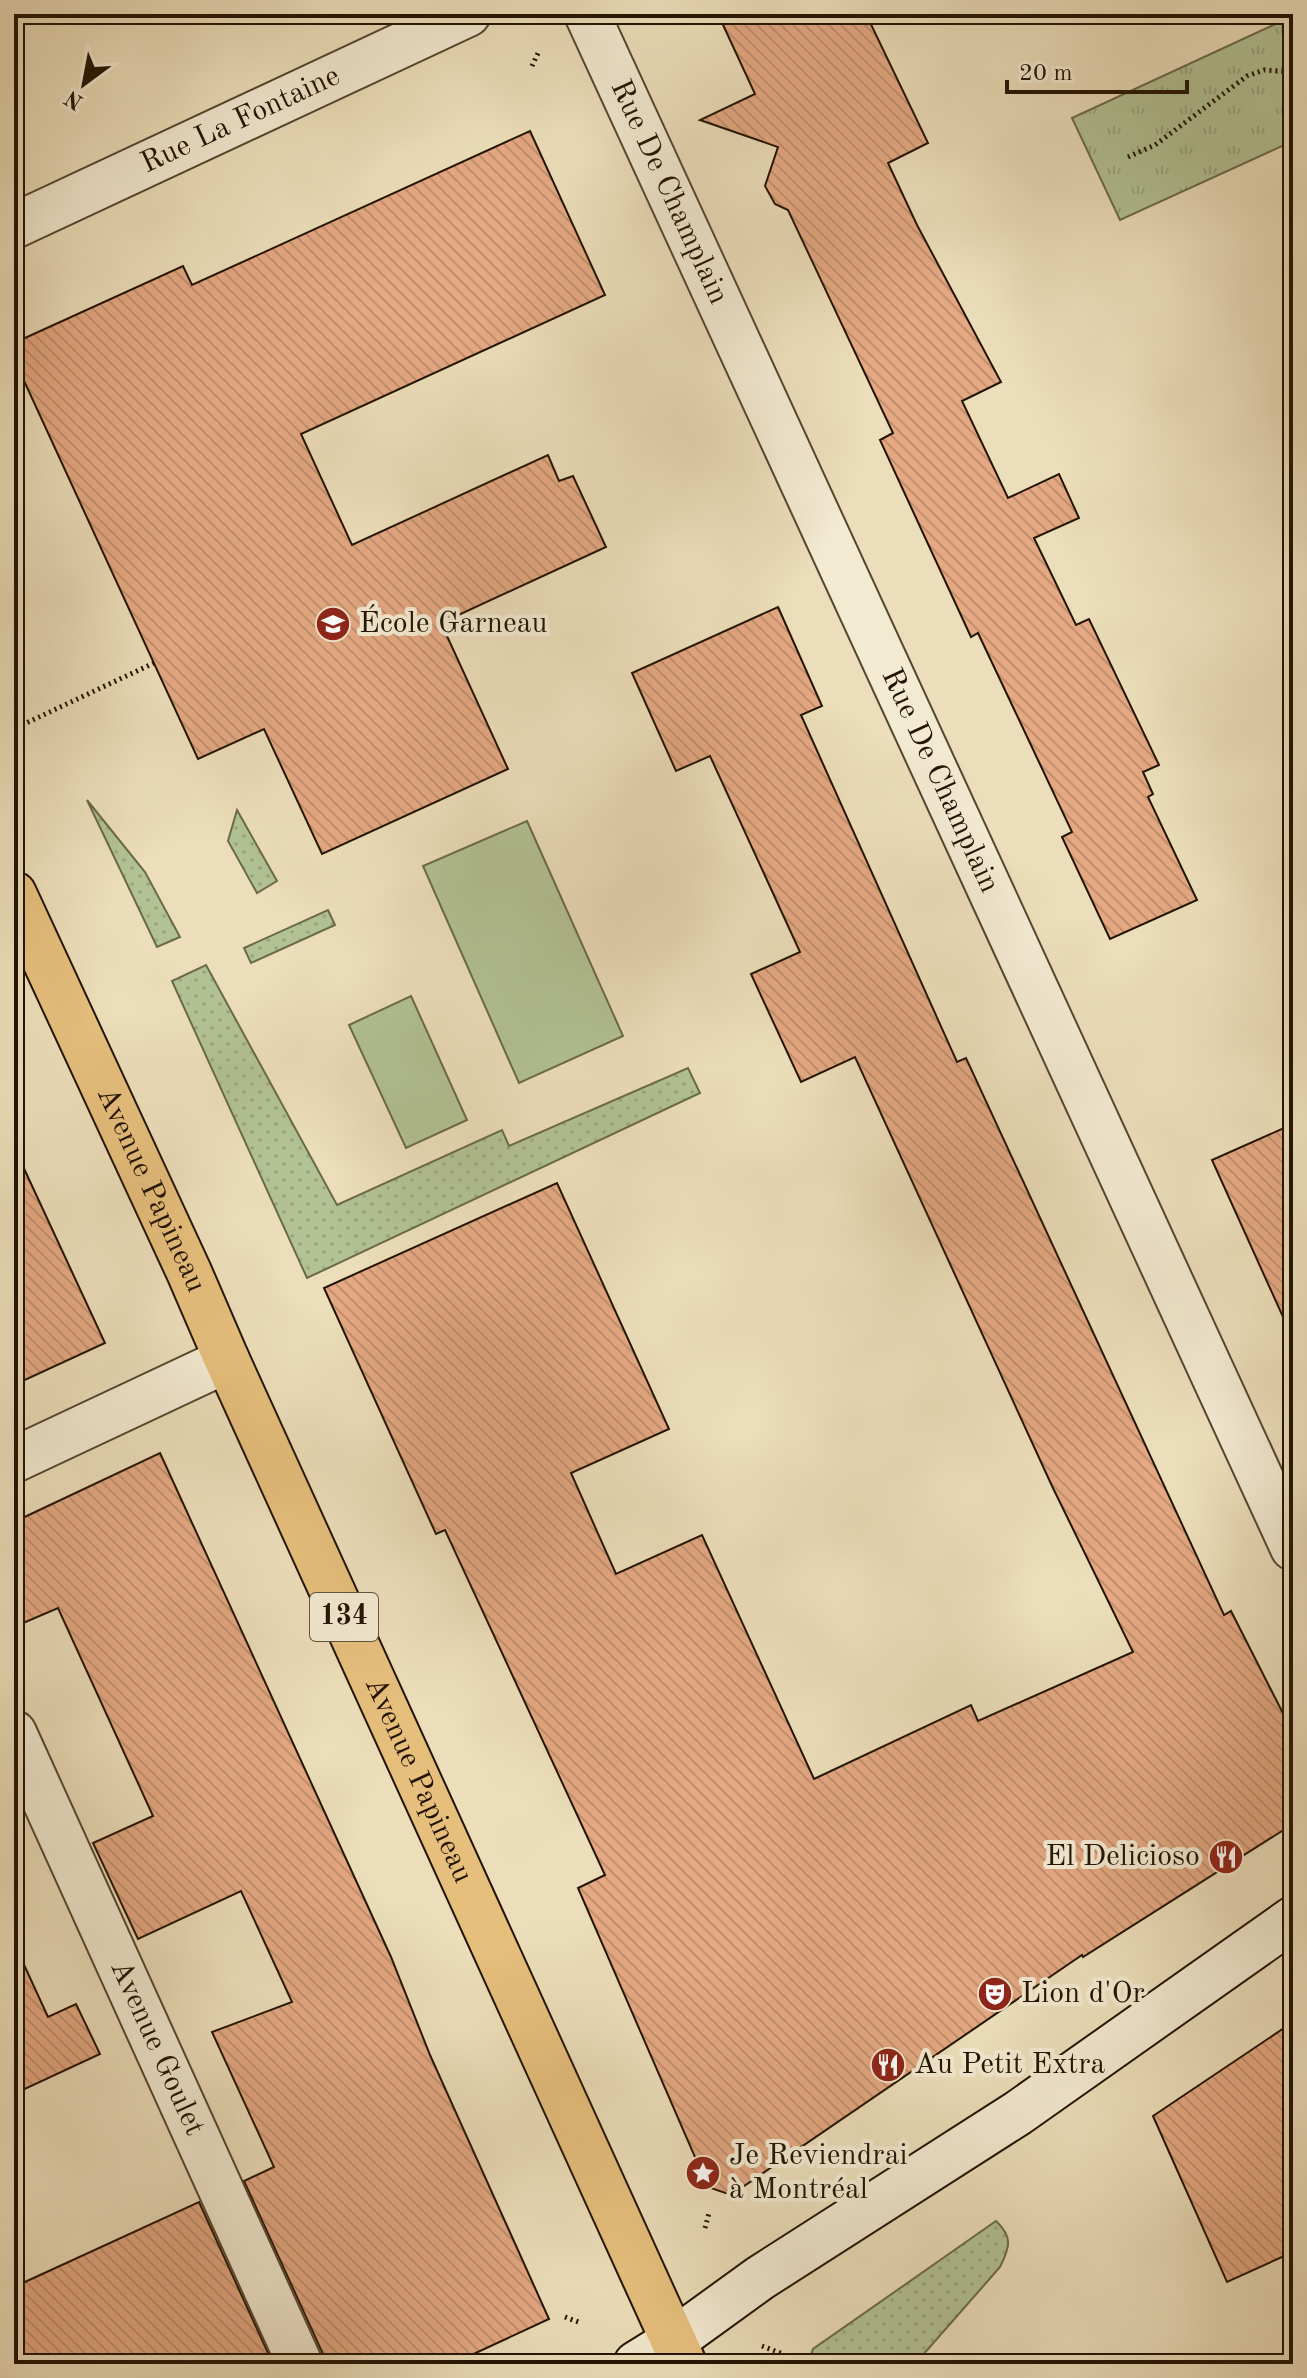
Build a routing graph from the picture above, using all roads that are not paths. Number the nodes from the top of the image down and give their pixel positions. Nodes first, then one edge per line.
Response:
1 (468, 14) edge
2 (587, 14) edge
3 (14, 226) edge
4 (14, 893) edge
5 (227, 1360) junction
6 (14, 1460) edge
7 (1293, 1548) edge
8 (14, 1733) edge
9 (1293, 1919) edge
10 (678, 2353) edge
11 (300, 2364) edge
12 (636, 2364) edge

1 - 3 street, Rue La Fontaine
2 - 7 street, Rue De Champlain
4 - 5 main road, Avenue Papineau / 134
5 - 6 street
5 - 10 main road, Avenue Papineau / 134
8 - 11 street, Avenue Goulet
9 - 10 street
10 - 12 street

